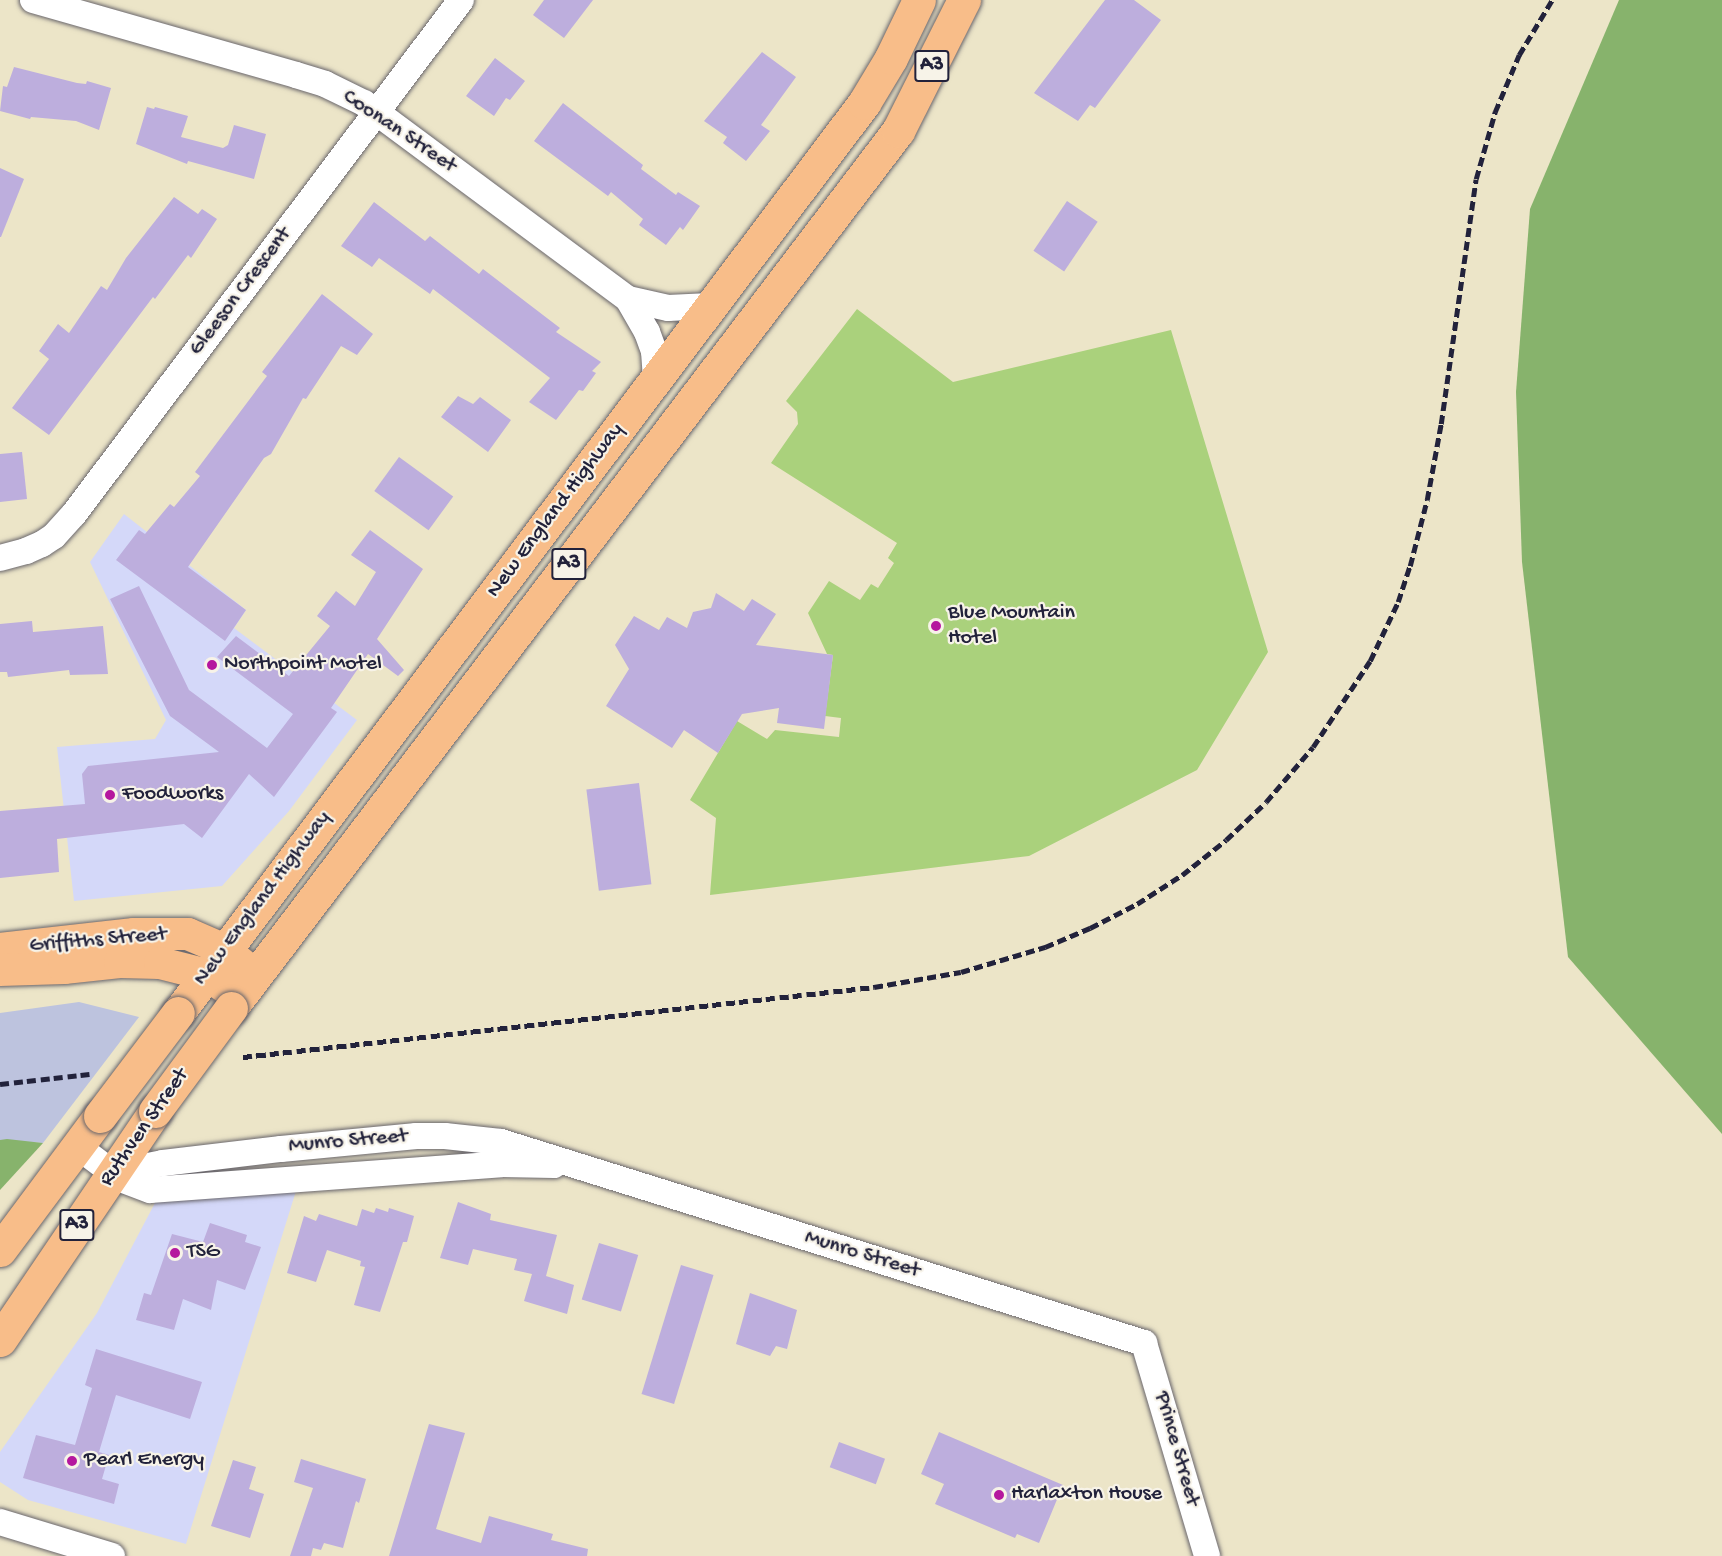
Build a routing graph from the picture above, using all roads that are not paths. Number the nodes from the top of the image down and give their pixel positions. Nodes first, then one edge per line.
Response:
1 (33, 0) edge
2 (462, 0) edge
3 (919, 0) edge
4 (964, 0) edge
5 (376, 112) junction
6 (628, 299) junction
7 (710, 306) junction
8 (758, 314) junction
9 (656, 379) junction
10 (0, 558) edge
11 (0, 949) edge
12 (216, 962) junction
13 (0, 970) edge
14 (242, 994) junction
15 (178, 1013) joint
16 (77, 1146) junction
17 (581, 1168) junction
18 (113, 1173) junction
19 (0, 1250) edge
20 (0, 1340) edge
21 (1144, 1342) joint
22 (0, 1522) edge
23 (112, 1556) edge
24 (1207, 1556) edge

1 - 5 street, Coonan Street
2 - 5 street, Gleeson Crescent
3 - 7 highway, New England Highway / A3
4 - 8 highway, New England Highway / A3
5 - 6 street, Coonan Street
5 - 10 street, Gleeson Crescent
6 - 7 street, Coonan Street
6 - 9 street, Coonan Street
7 - 8 highway
7 - 9 highway, New England Highway / A3
8 - 14 highway, New England Highway / A3
9 - 12 highway, New England Highway / A3
11 - 12 main road, Griffiths Street
12 - 13 main road, Griffiths Street
12 - 14 main road, Griffiths Street
12 - 15 highway, New England Highway / A3
14 - 18 highway, Ruthven Street / A3, bridge
15 - 16 highway, Ruthven Street / A3, bridge
16 - 18 street, Munro Street
16 - 19 highway, Ruthven Street / A3
17 - 18 street, Munro Street
17 - 18 street, Munro Street
17 - 21 street, Munro Street
18 - 20 highway, Ruthven Street / A3
21 - 24 street, Prince Street
22 - 23 street

